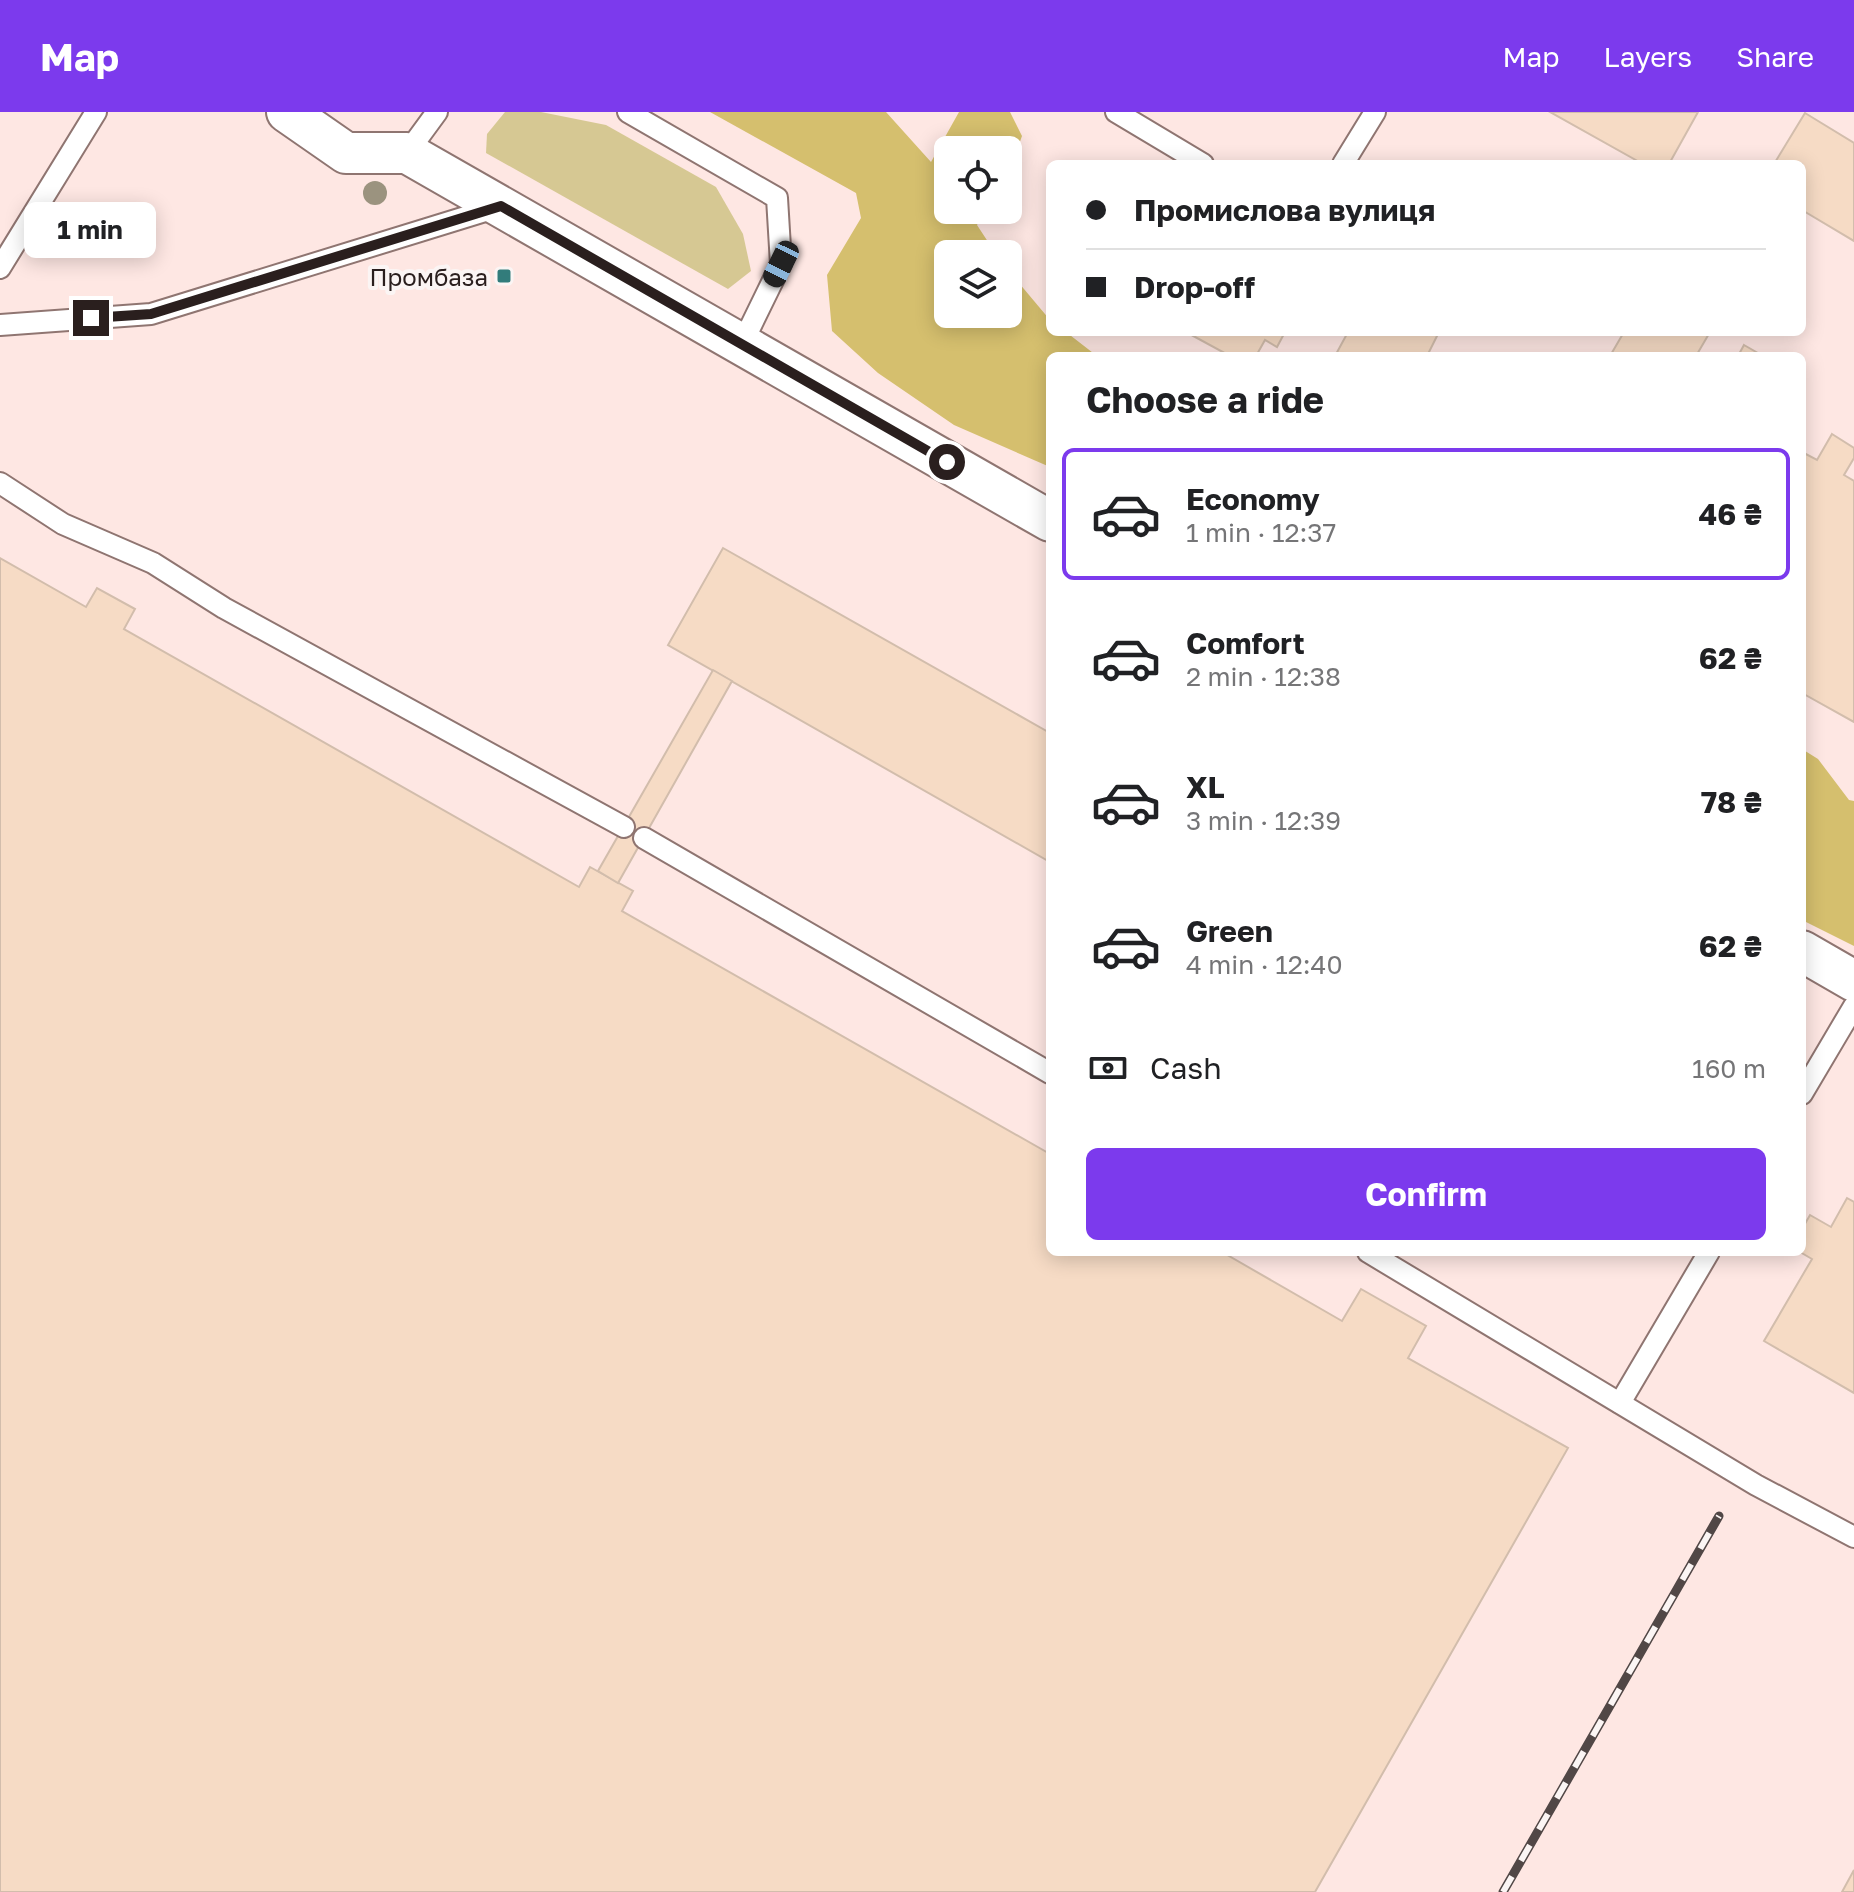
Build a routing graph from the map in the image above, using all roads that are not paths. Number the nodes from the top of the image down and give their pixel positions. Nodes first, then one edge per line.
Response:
1 (96, 112) edge
2 (287, 112) edge
3 (437, 112) edge
4 (628, 112) edge
5 (1116, 112) edge
6 (1375, 112) edge
7 (407, 153) junction
8 (1196, 160) edge
9 (1345, 160) edge
10 (501, 206) junction
11 (0, 268) edge
12 (0, 325) edge
13 (742, 344) junction
14 (0, 483) edge
15 (1046, 519) edge
16 (624, 827) dead end
17 (644, 838) dead end
18 (1806, 953) edge
19 (1854, 981) edge
20 (1854, 1006) edge
21 (1046, 1071) edge
22 (1806, 1087) edge
23 (1375, 1256) edge
24 (1707, 1256) edge
25 (1620, 1403) junction
26 (1854, 1537) edge

1 - 11 lane
2 - 7 street
3 - 7 lane
4 - 13 lane
5 - 8 lane
6 - 9 lane
7 - 10 street
10 - 12 lane
10 - 13 street
13 - 15 street
14 - 16 lane
17 - 21 lane
18 - 19 street
20 - 22 lane
23 - 25 lane
24 - 25 lane
25 - 26 lane

